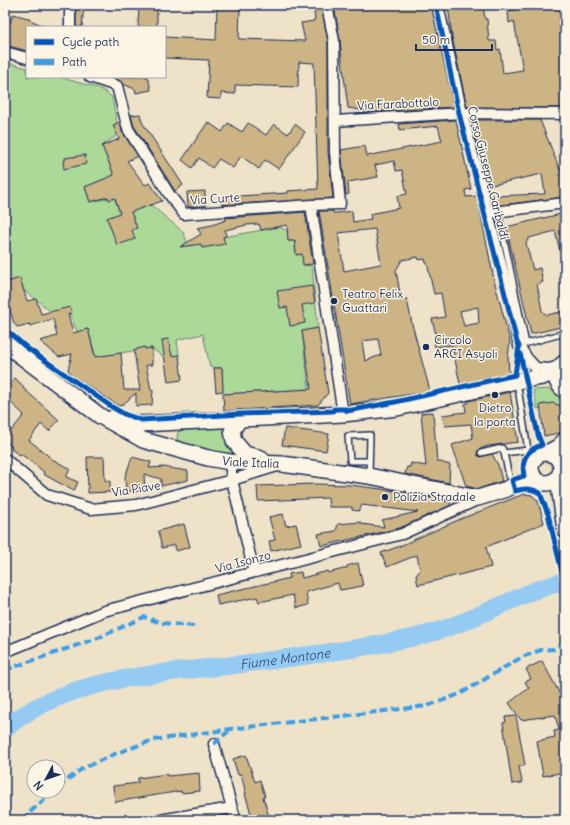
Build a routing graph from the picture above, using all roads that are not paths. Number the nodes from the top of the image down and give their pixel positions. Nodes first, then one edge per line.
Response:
1 (70, 5) edge
2 (327, 5) edge
3 (438, 5) edge
4 (70, 26) edge
5 (5, 52) edge
6 (26, 58) edge
7 (93, 78) edge
8 (462, 113) junction
9 (565, 114) edge
10 (335, 121) junction
11 (565, 203) edge
12 (311, 205) junction
13 (493, 212) junction
14 (565, 333) edge
15 (5, 344) edge
16 (522, 345) junction
17 (560, 367) edge
18 (516, 381) junction
19 (565, 392) edge
20 (343, 414) junction
21 (100, 416) junction
22 (240, 418) junction
23 (179, 421) junction
24 (565, 440) edge
25 (174, 448) junction
26 (481, 453) dead end
27 (504, 454) junction
28 (537, 454) junction
29 (5, 459) edge
30 (230, 462) junction
31 (282, 464) junction
32 (369, 468) junction
33 (561, 473) edge
34 (509, 476) dead end
35 (232, 480) junction
36 (532, 480) junction
37 (487, 496) junction
38 (564, 527) edge
39 (254, 572) junction
40 (5, 652) edge
41 (214, 744) dead end
42 (232, 808) junction
43 (160, 820) edge
44 (236, 820) edge

1 - 4 street
2 - 10 street
3 - 8 street, Corso Giuseppe Garibaldi
5 - 6 street
7 - 12 street, Via Curte
8 - 9 street, Via Farabottolo
8 - 10 street, Via Farabottolo
8 - 13 street, Corso Giuseppe Garibaldi
10 - 12 street, Via Curte
11 - 13 street
12 - 20 street
13 - 16 street, Corso Giuseppe Garibaldi
14 - 16 lane
15 - 21 main road, Viale Italia
16 - 17 street, Corso Giuseppe Garibaldi
17 - 18 main road
17 - 19 main road
18 - 20 main road
18 - 28 lane
20 - 22 main road
21 - 23 main road
21 - 25 main road, Viale Italia
22 - 23 main road
22 - 31 main road
23 - 25 main road
24 - 28 main road
25 - 30 main road, Viale Italia
26 - 27 lane
27 - 28 lane
27 - 34 lane
28 - 33 main road
28 - 36 main road
29 - 35 street, Via Piave
30 - 31 main road, Viale Italia
30 - 35 street
31 - 32 main road, Viale Italia
31 - 35 street, Via Piave
32 - 32 lane
32 - 37 main road, Viale Italia
33 - 36 main road
33 - 38 main road
35 - 39 street
36 - 37 main road, Viale Italia
36 - 38 main road
37 - 39 street, Via Isonzo
39 - 40 street, Via Isonzo
41 - 42 street
42 - 43 street
42 - 44 street

